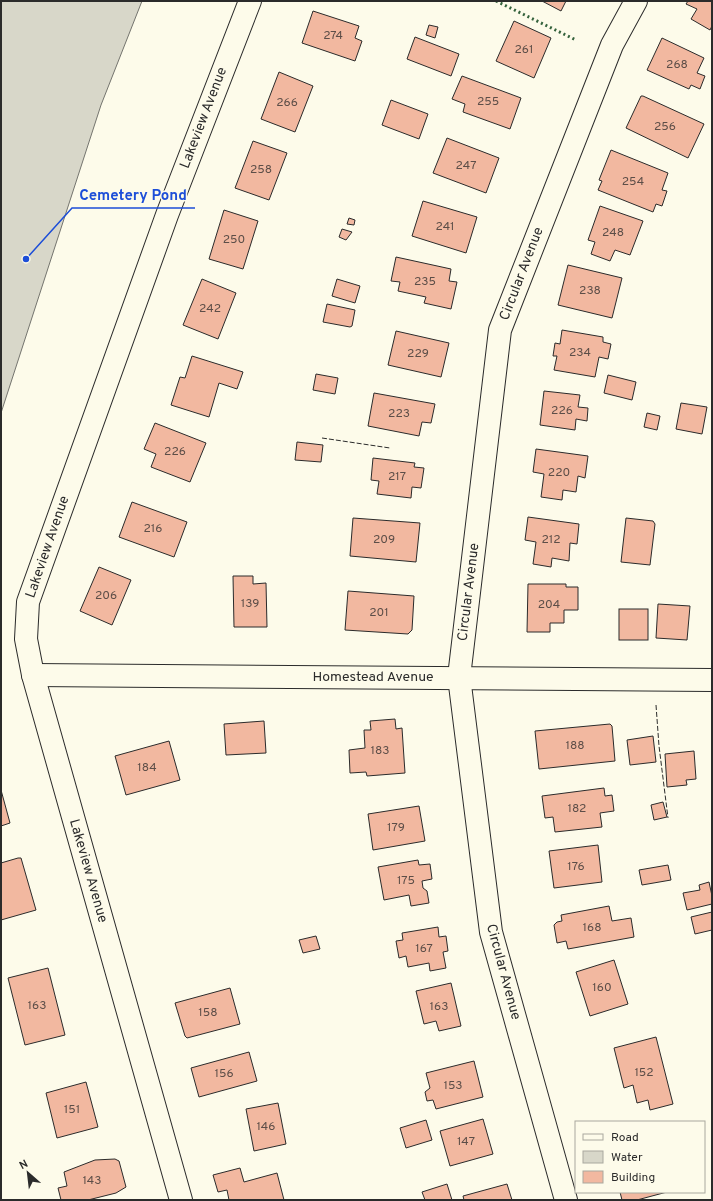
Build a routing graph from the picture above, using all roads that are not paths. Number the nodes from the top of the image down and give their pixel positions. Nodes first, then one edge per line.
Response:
1 (250, 1) edge
2 (636, 1) edge
3 (33, 675) junction
4 (460, 677) junction
5 (712, 680) edge
6 (181, 1200) edge
7 (566, 1200) edge

1 - 3 street, Lakeview Avenue
2 - 4 street, Circular Avenue
3 - 4 street, Homestead Avenue
3 - 6 street, Lakeview Avenue
4 - 5 street, Homestead Avenue
4 - 7 street, Circular Avenue

